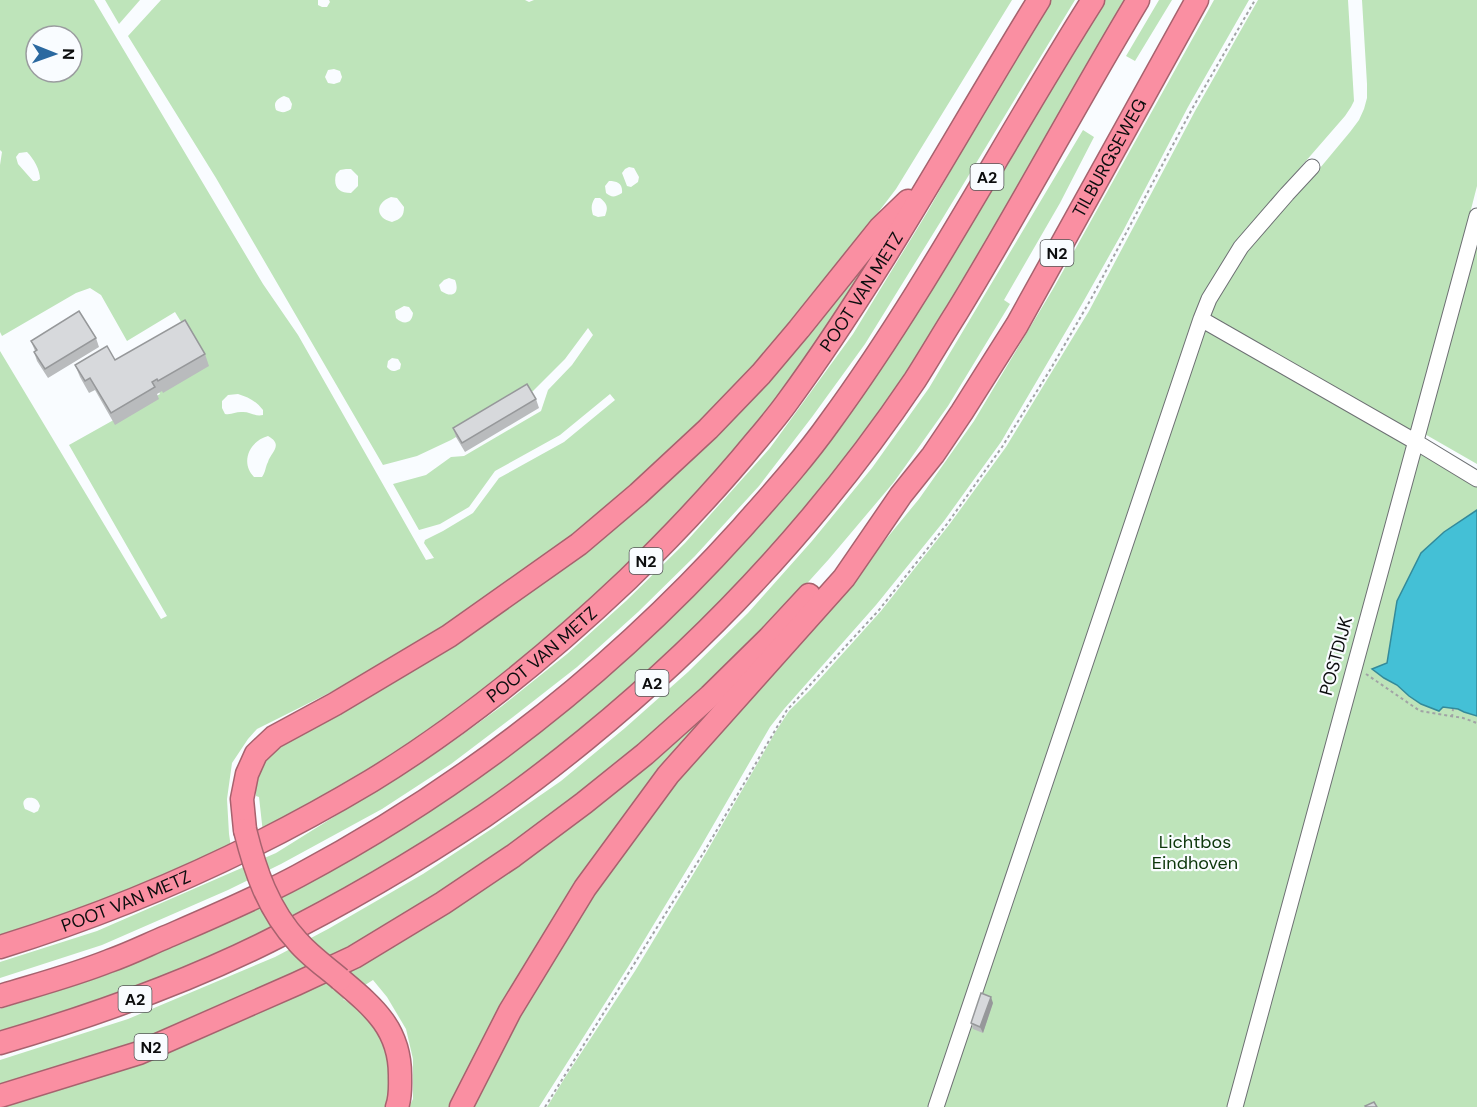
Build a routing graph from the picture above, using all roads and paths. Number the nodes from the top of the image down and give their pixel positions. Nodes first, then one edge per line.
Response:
1 (1039, 0) edge
2 (1093, 0) edge
3 (1138, 0) edge
4 (1197, 0) edge
5 (1255, 0) edge
6 (1312, 167) dead end
7 (931, 179) junction
8 (1477, 216) edge
9 (1201, 319) junction
10 (1416, 442) junction
11 (1477, 479) edge
12 (902, 495) junction
13 (1353, 667) junction
14 (1452, 709) dead end
15 (1452, 717) junction
16 (1477, 723) edge
17 (0, 947) edge
18 (0, 996) edge
19 (0, 1043) edge
20 (0, 1096) edge
21 (396, 1107) edge
22 (461, 1107) edge
23 (545, 1107) edge
24 (936, 1107) edge
25 (1235, 1107) edge

1 - 7 highway, N2
2 - 18 highway, A2
3 - 19 highway, A2
4 - 12 highway, TILBURGSEWEG / N2
5 - 23 path
6 - 9 street
7 - 17 highway, POOT VAN METZ / N2
7 - 21 highway, N2, bridge
8 - 10 street, POSTDIJK
9 - 10 street
9 - 24 street
10 - 11 street
10 - 13 street, POSTDIJK
12 - 20 highway, N2
12 - 22 highway, N2
13 - 15 path
13 - 25 street, POSTDIJK
14 - 15 path
15 - 16 path

